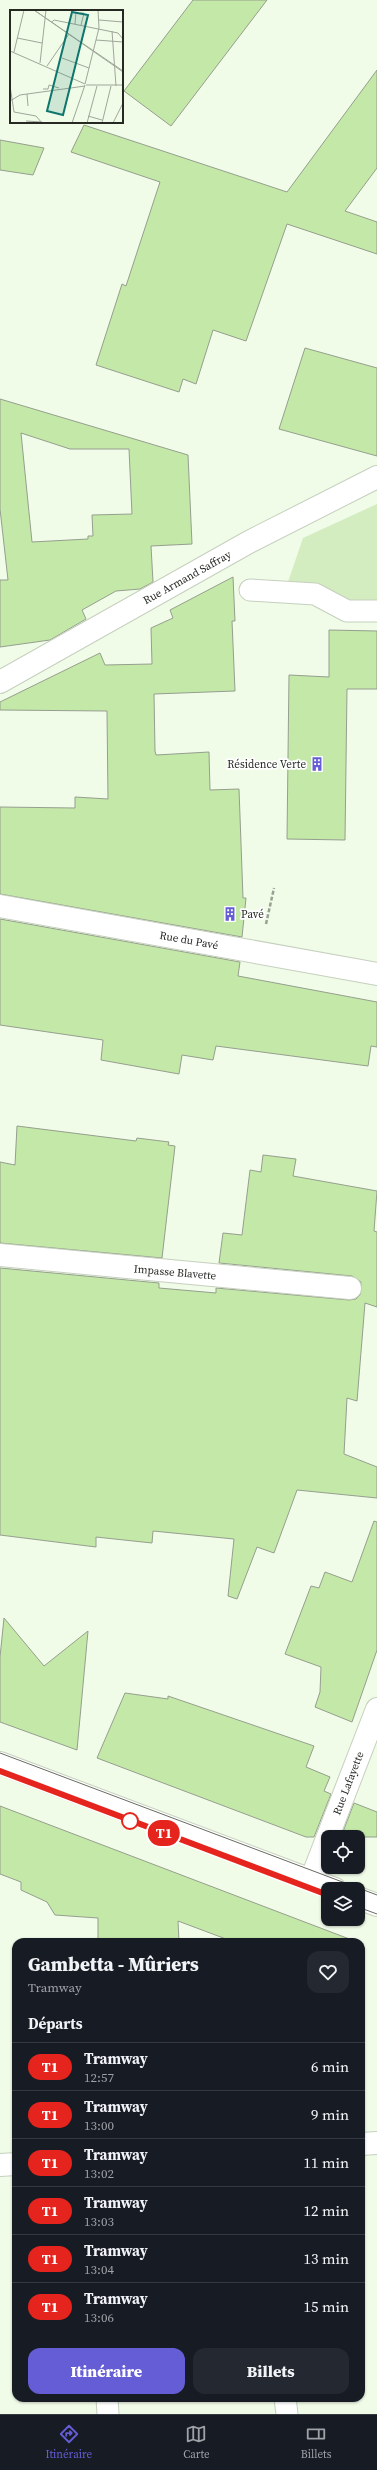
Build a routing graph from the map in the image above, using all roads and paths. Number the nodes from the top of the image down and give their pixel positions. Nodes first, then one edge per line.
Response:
1 (377, 477) edge
2 (250, 590) dead end
3 (377, 611) edge
4 (0, 682) edge
5 (274, 888) dead end
6 (0, 906) edge
7 (261, 953) junction
8 (377, 974) edge
9 (0, 1255) edge
10 (350, 1288) dead end
11 (377, 1709) edge
12 (0, 1763) edge
13 (311, 1880) junction
14 (321, 1884) edge
15 (365, 1901) edge
16 (377, 1905) edge
17 (377, 2143) edge
18 (365, 2144) edge
19 (12, 2164) edge
20 (0, 2165) edge
21 (107, 2402) edge
22 (286, 2402) edge
23 (108, 2414) edge
24 (288, 2414) edge

1 - 4 street, Rue Armand Saffray
2 - 3 lane
5 - 7 path
6 - 7 street, Rue du Pavé
7 - 8 street, Rue du Pavé
9 - 10 street, Impasse Blavette
11 - 13 street, Rue Lafayette
12 - 13 street
13 - 14 street
15 - 16 street
17 - 18 street
19 - 20 street
21 - 23 lane
22 - 24 lane

